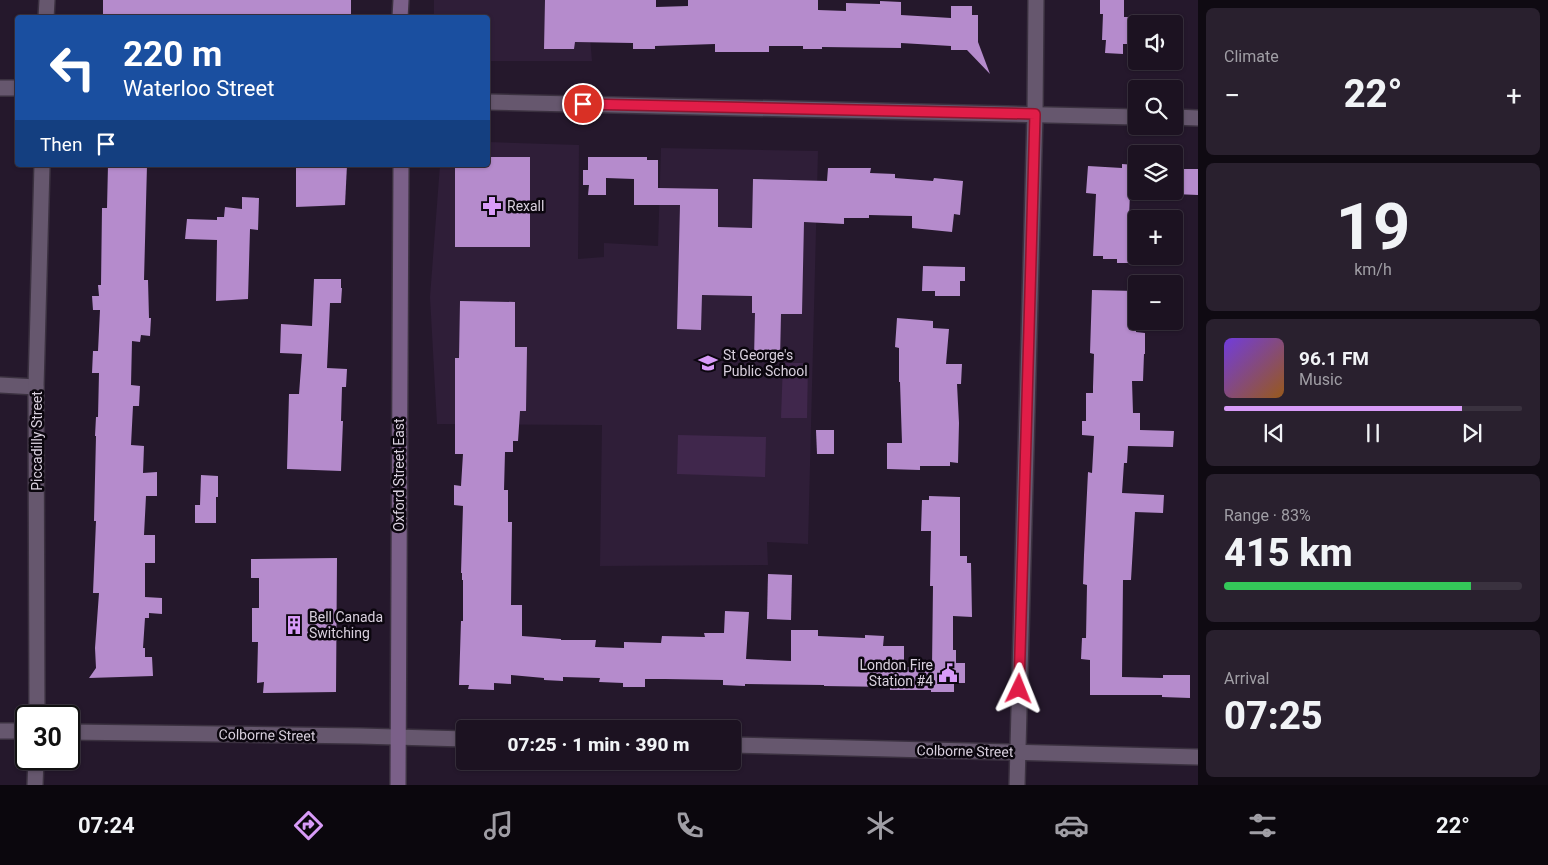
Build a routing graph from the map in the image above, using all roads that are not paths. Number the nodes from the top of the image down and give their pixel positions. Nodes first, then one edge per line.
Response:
1 (46, 0) edge
2 (401, 0) edge
3 (1036, 0) edge
4 (46, 15) edge
5 (400, 15) edge
6 (0, 88) edge
7 (15, 88) edge
8 (490, 102) edge
9 (1035, 114) junction
10 (1128, 117) edge
11 (1183, 117) edge
12 (1198, 118) edge
13 (42, 167) edge
14 (401, 167) edge
15 (0, 385) edge
16 (36, 387) junction
17 (37, 705) edge
18 (0, 731) edge
19 (15, 731) edge
20 (80, 732) edge
21 (399, 738) junction
22 (456, 739) edge
23 (741, 745) edge
24 (1018, 752) junction
25 (1198, 757) edge
26 (36, 770) edge
27 (35, 785) edge
28 (398, 785) edge
29 (1017, 785) edge

1 - 4 street
2 - 5 main road
3 - 9 street
6 - 7 street
8 - 9 street
9 - 10 street
9 - 24 street
11 - 12 street
13 - 16 street, Piccadilly Street
14 - 21 main road, Oxford Street East
15 - 16 street
16 - 17 street, Piccadilly Street
18 - 19 street
20 - 21 street, Colborne Street
21 - 22 street, Colborne Street
21 - 28 main road, Oxford Street East
23 - 24 street, Colborne Street
24 - 25 street, Colborne Street
24 - 29 street
26 - 27 street

